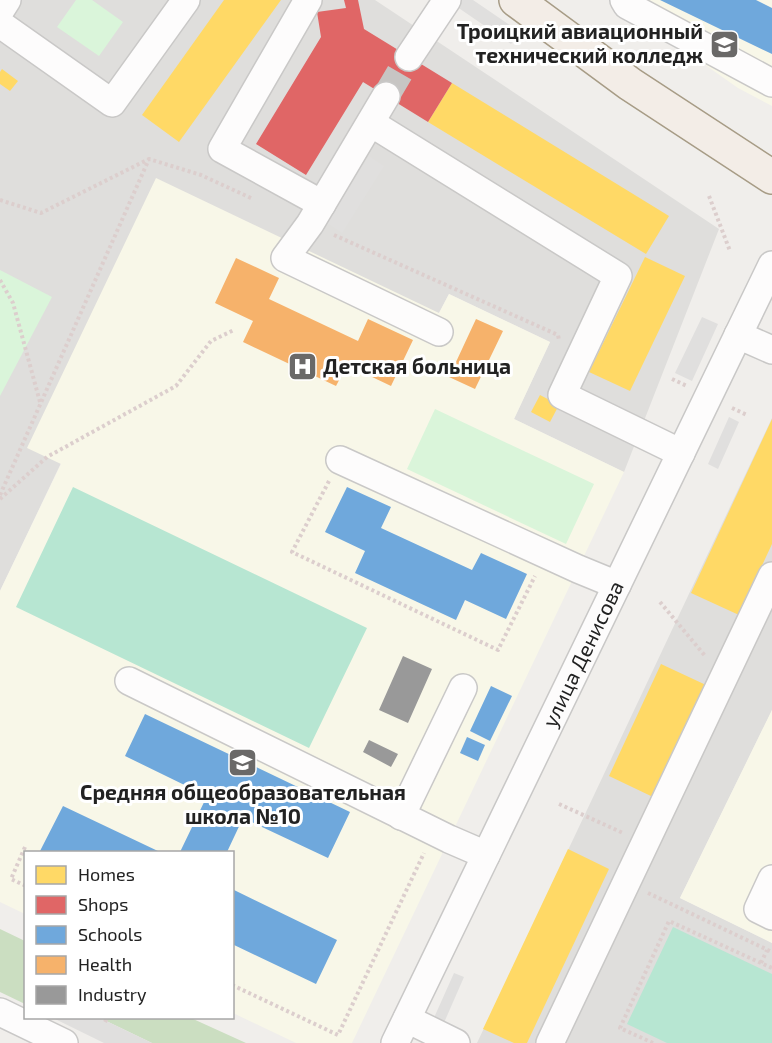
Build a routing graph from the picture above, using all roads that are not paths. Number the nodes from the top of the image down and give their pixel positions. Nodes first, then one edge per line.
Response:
1 (7, 0) edge
2 (186, 0) edge
3 (308, 0) edge
4 (447, 0) edge
5 (516, 0) edge
6 (624, 0) edge
7 (0, 10) edge
8 (0, 24) edge
9 (409, 57) tunnel mouth
10 (772, 83) edge
11 (386, 96) tunnel mouth
12 (371, 123) junction
13 (772, 177) edge
14 (316, 214) junction
15 (772, 265) edge
16 (439, 332) dead end
17 (738, 335) junction
18 (772, 350) edge
19 (681, 453) junction
20 (340, 460) road end
21 (772, 576) edge
22 (617, 585) junction
23 (765, 612) edge
24 (129, 681) dead end
25 (463, 688) dead end
26 (401, 816) junction
27 (486, 855) junction
28 (772, 879) edge
29 (772, 916) edge
30 (0, 1012) edge
31 (401, 1031) edge
32 (64, 1043) edge
33 (456, 1043) edge
34 (550, 1043) edge

1 - 7 street
2 - 8 street
3 - 14 street
4 - 9 street
5 - 13 main road
6 - 10 street
11 - 12 street
12 - 14 street
12 - 19 street
14 - 16 street
15 - 17 street, улица Денисова
17 - 18 street
17 - 19 street, улица Денисова
19 - 22 street, улица Денисова
20 - 22 street
21 - 23 street
22 - 27 street, улица Денисова
23 - 34 street
24 - 26 street
25 - 26 street
26 - 27 street
27 - 31 street, улица Денисова
28 - 29 street
30 - 32 street
31 - 33 street

